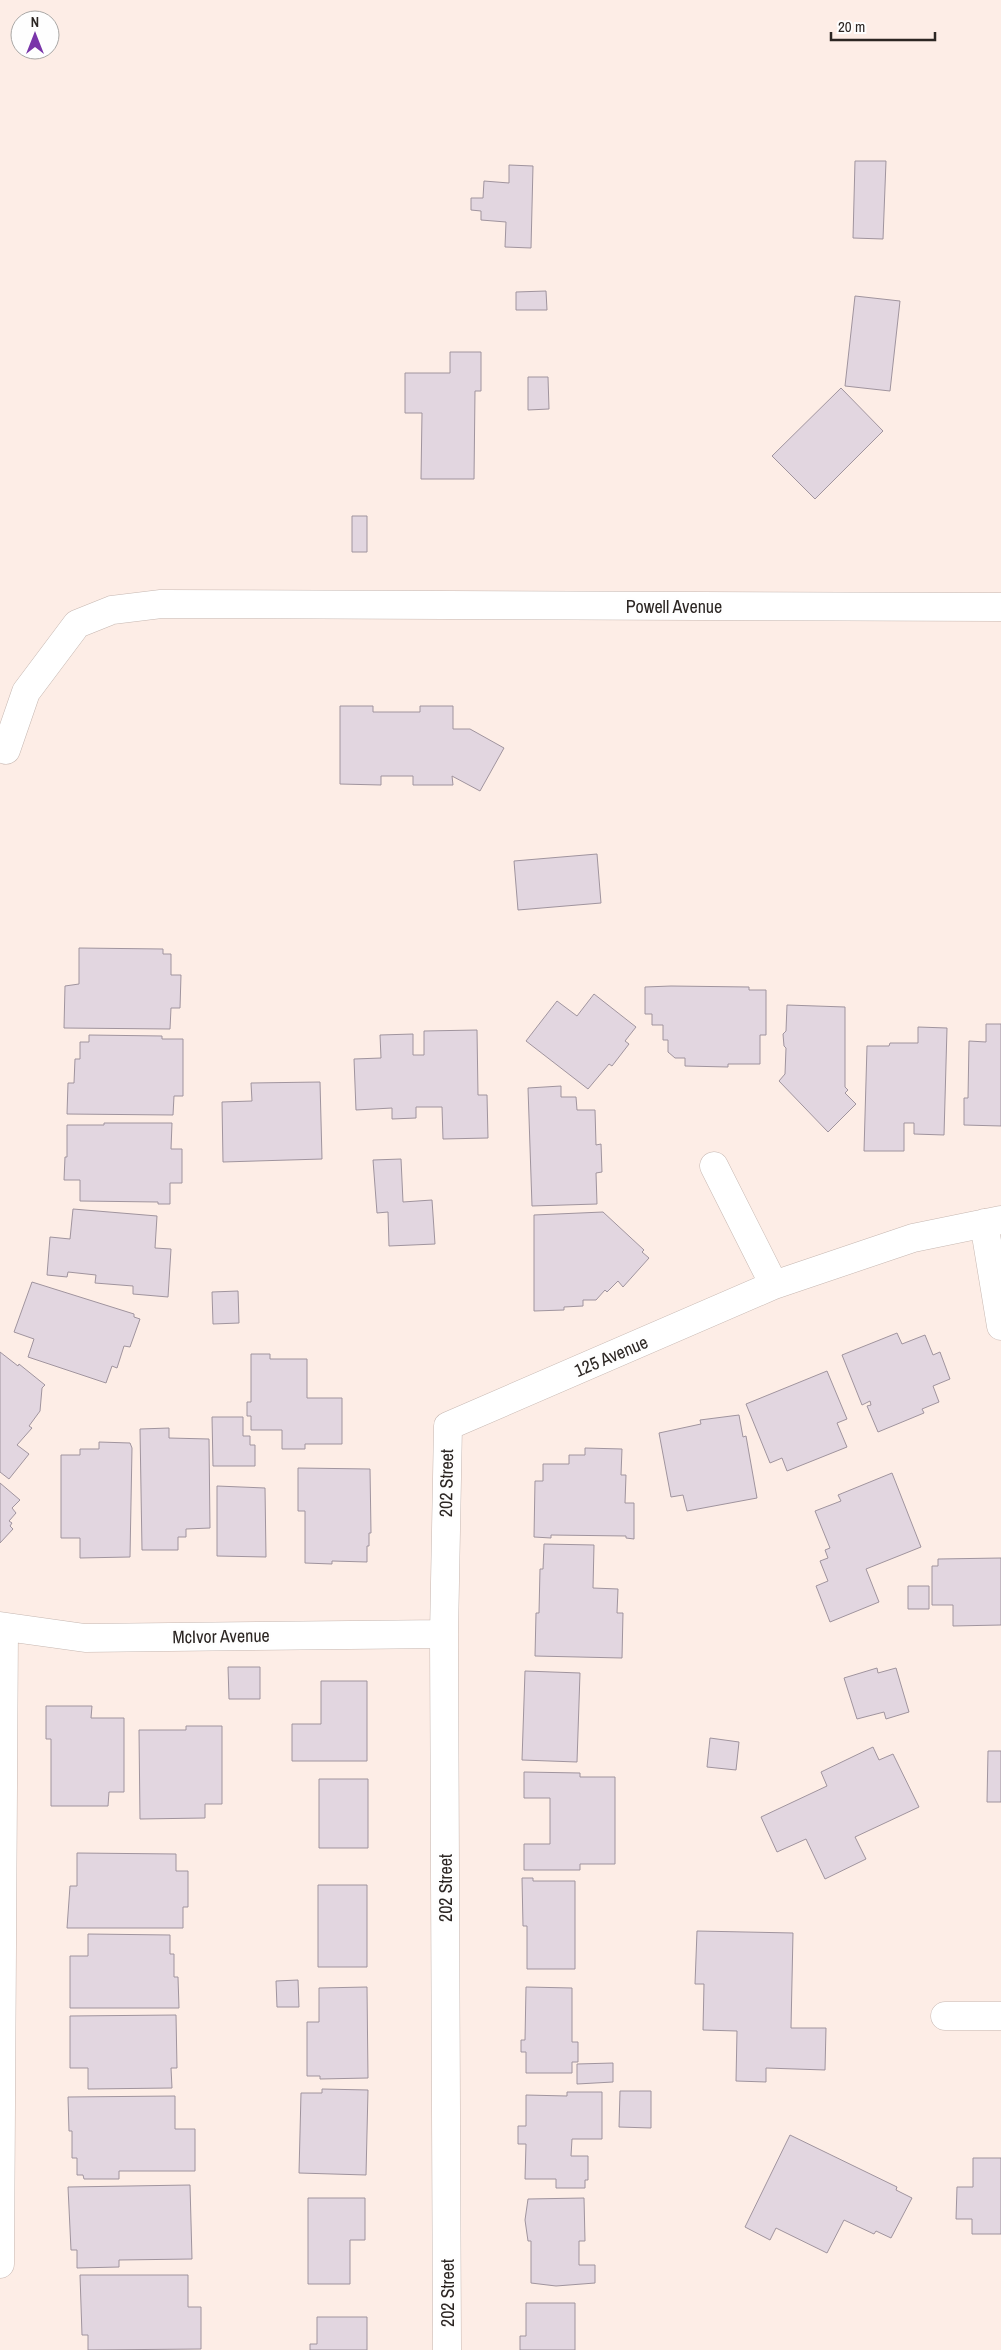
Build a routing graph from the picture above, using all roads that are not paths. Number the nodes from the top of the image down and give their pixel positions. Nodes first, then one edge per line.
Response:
1 (1001, 606) edge
2 (6, 750) dead end
3 (714, 1166) dead end
4 (992, 1222) edge
5 (774, 1285) junction
6 (1001, 1326) edge
7 (448, 1426) joint
8 (2, 1627) edge
9 (444, 1634) junction
10 (945, 2016) dead end
11 (1001, 2016) edge
12 (0, 2264) edge
13 (447, 2350) edge

1 - 2 street, Powell Avenue
3 - 5 street
4 - 5 street, 125 Avenue
4 - 6 street
5 - 7 street, 125 Avenue
7 - 9 street, 202 Street
8 - 9 street, McIvor Avenue
8 - 12 street
9 - 13 street, 202 Street
10 - 11 street

